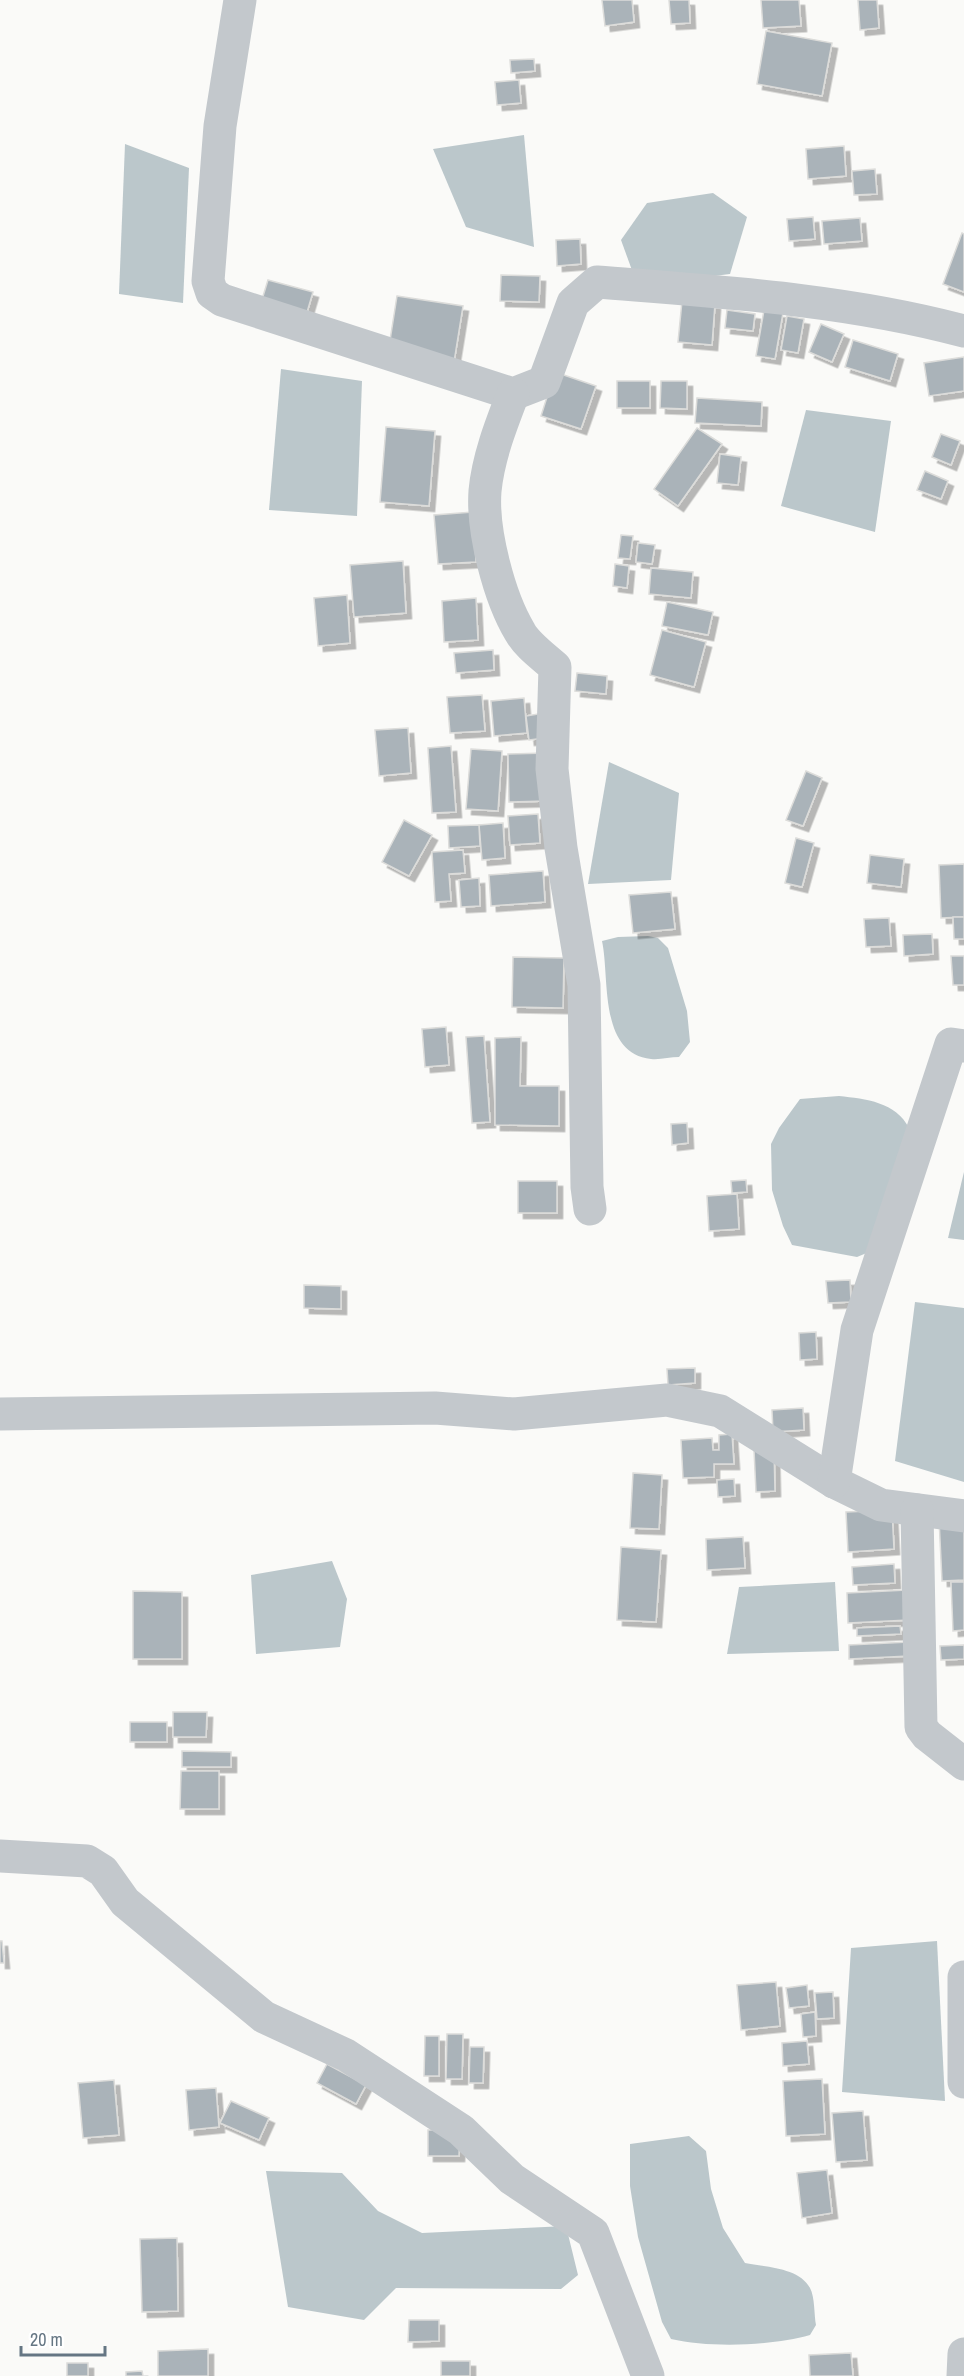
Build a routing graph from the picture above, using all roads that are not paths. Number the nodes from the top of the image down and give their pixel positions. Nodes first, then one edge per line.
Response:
1 (240, 0) edge
2 (964, 331) edge
3 (513, 394) junction
4 (964, 1046) edge
5 (590, 1209) dead end
6 (0, 1414) edge
7 (834, 1482) junction
8 (917, 1510) junction
9 (964, 1516) edge
10 (964, 1764) edge
11 (0, 1856) edge
12 (964, 1977) edge
13 (964, 2082) edge
14 (964, 2354) edge
15 (648, 2376) edge
16 (963, 2376) edge

1 - 3 street
2 - 3 street
3 - 5 street
4 - 7 street
6 - 7 street
7 - 8 street
8 - 9 street
8 - 10 street
11 - 15 street
12 - 13 street
14 - 16 street

